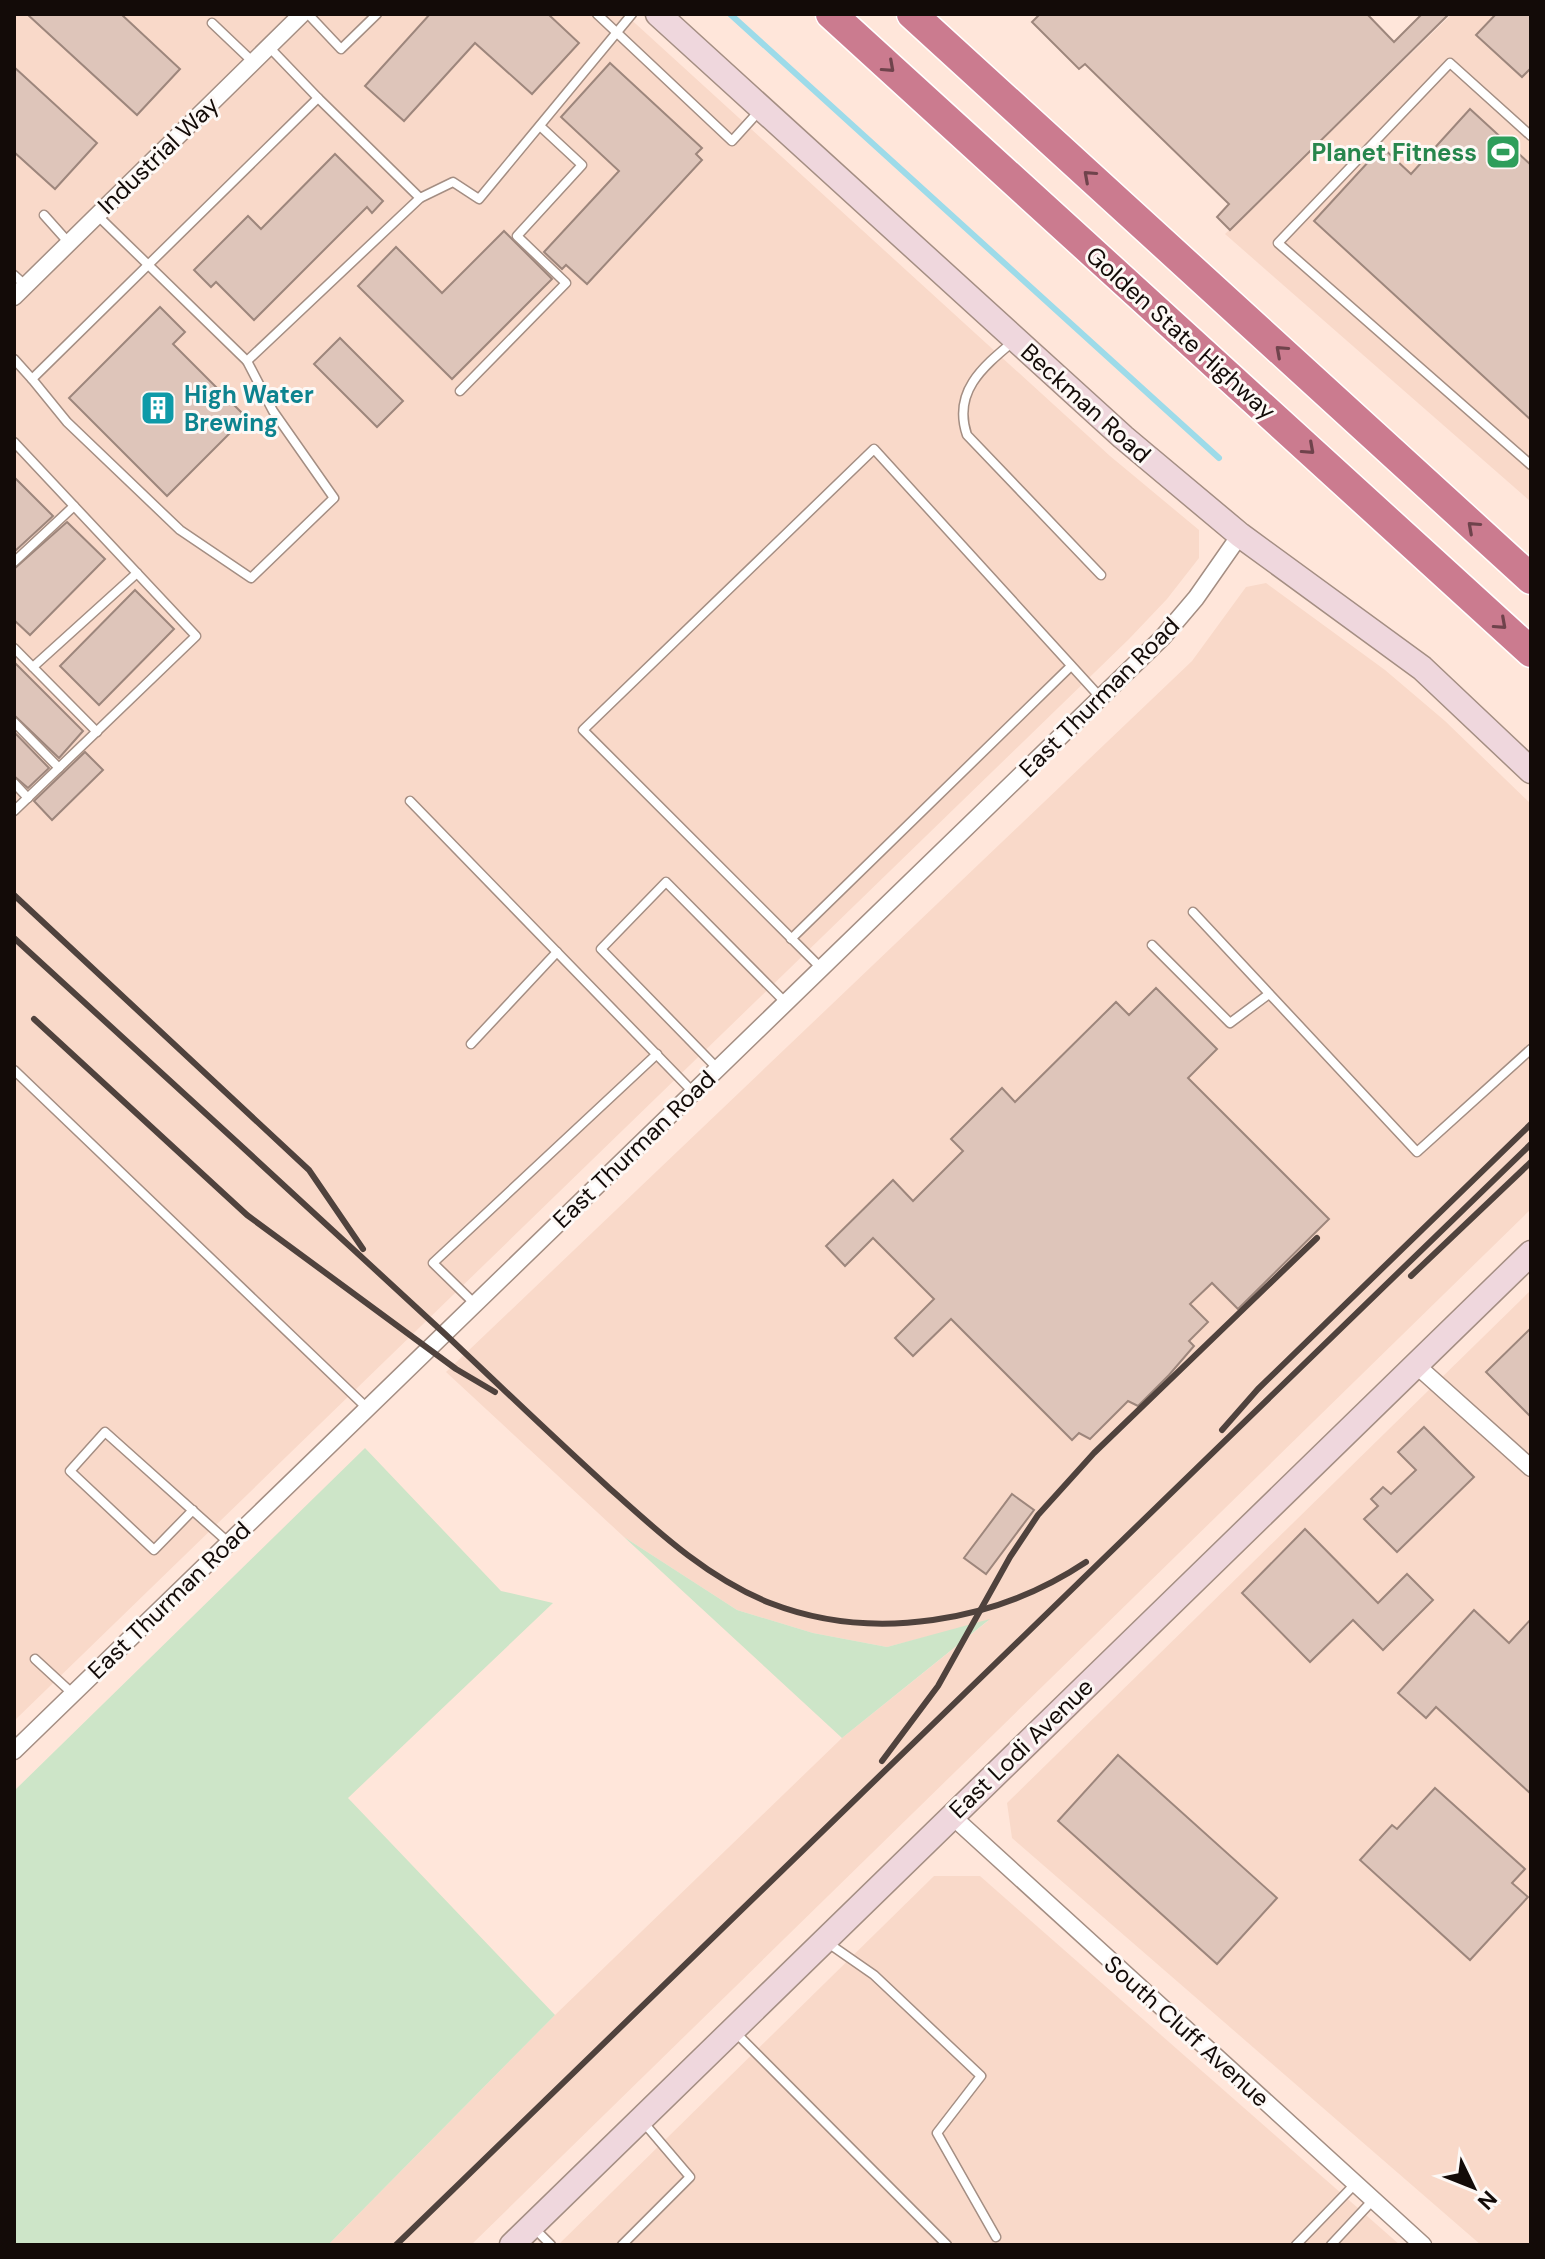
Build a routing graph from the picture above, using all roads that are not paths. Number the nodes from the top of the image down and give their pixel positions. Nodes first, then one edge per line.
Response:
1 (305, 14) edge
2 (377, 14) edge
3 (597, 14) edge
4 (632, 14) edge
5 (658, 14) edge
6 (831, 14) edge
7 (912, 14) edge
8 (212, 23) dead end
9 (617, 32) junction
10 (269, 47) junction
11 (253, 62) junction
12 (318, 98) junction
13 (761, 109) junction
14 (540, 126) junction
15 (1531, 136) edge
16 (420, 198) junction
17 (44, 215) dead end
18 (97, 215) junction
19 (69, 243) junction
20 (147, 266) junction
21 (18, 285) edge
22 (1015, 340) junction
23 (14, 359) edge
24 (247, 361) junction
25 (32, 379) junction
26 (460, 391) dead end
27 (14, 442) edge
28 (1531, 465) edge
29 (74, 506) junction
30 (1240, 535) junction
31 (14, 562) edge
32 (137, 573) junction
33 (1101, 575) dead end
34 (1531, 579) edge
35 (14, 648) edge
36 (1531, 652) edge
37 (1071, 666) junction
38 (33, 667) junction
39 (1100, 698) junction
40 (14, 722) edge
41 (97, 732) junction
42 (59, 768) junction
43 (1531, 771) edge
44 (14, 783) edge
45 (28, 798) junction
46 (410, 801) dead end
47 (14, 811) edge
48 (1193, 912) dead end
49 (791, 939) junction
50 (1152, 945) dead end
51 (557, 952) junction
52 (821, 968) junction
53 (1269, 994) junction
54 (785, 1002) junction
55 (471, 1044) dead end
56 (1531, 1049) edge
57 (657, 1054) junction
58 (717, 1068) junction
59 (14, 1070) edge
60 (693, 1092) junction
61 (1531, 1253) edge
62 (474, 1303) junction
63 (1415, 1364) junction
64 (366, 1407) junction
65 (1531, 1468) edge
66 (193, 1510) junction
67 (228, 1542) junction
68 (35, 1659) dead end
69 (73, 1694) junction
70 (14, 1751) edge
71 (952, 1816) junction
72 (824, 1941) junction
73 (733, 2030) junction
74 (641, 2119) junction
75 (1356, 2184) junction
76 (1373, 2200) junction
77 (532, 2226) junction
78 (996, 2237) dead end
79 (512, 2245) edge
80 (551, 2245) edge
81 (622, 2245) edge
82 (947, 2245) edge
83 (1296, 2245) edge
84 (1331, 2245) edge
85 (1423, 2245) edge

1 - 2 lane
1 - 10 street, Industrial Way
3 - 9 lane
4 - 9 lane
5 - 13 street, Beckman Road
6 -> 36 highway, Golden State Highway
34 -> 7 highway
8 - 11 lane
9 - 13 lane
9 - 14 lane
10 - 11 street, Industrial Way
10 - 12 lane
11 - 18 street, Industrial Way
12 - 16 lane
12 - 20 lane
13 - 22 street, Beckman Road
14 - 16 lane
14 - 26 lane
15 - 28 lane
16 - 24 lane
17 - 19 lane
18 - 19 street, Industrial Way
18 - 20 lane
19 - 21 street, Industrial Way
20 - 24 lane
20 - 25 lane
22 - 30 street, Beckman Road
22 - 33 lane
23 - 25 lane
24 - 25 lane
27 - 29 lane
29 - 31 lane
29 - 32 lane
30 - 39 street, East Thurman Road
30 - 43 street, Beckman Road
32 - 38 lane
32 - 41 lane
35 - 38 lane
37 - 39 lane
37 - 49 lane
37 - 49 lane
38 - 41 lane
39 - 52 street, East Thurman Road
40 - 42 lane
41 - 42 lane
42 - 45 lane
44 - 45 lane
45 - 47 lane
46 - 51 lane
48 - 53 lane
49 - 52 lane
50 - 53 lane
51 - 55 lane
51 - 57 lane
52 - 54 street, East Thurman Road
53 - 56 lane
54 - 58 street, East Thurman Road
54 - 58 lane
57 - 60 lane
57 - 62 lane
58 - 60 street, East Thurman Road
59 - 64 lane
60 - 62 street, East Thurman Road
61 - 63 street, East Lodi Avenue
62 - 64 street, East Thurman Road
63 - 65 street
63 - 71 street, East Lodi Avenue
64 - 67 street, East Thurman Road
66 - 66 lane
66 - 67 lane
67 - 69 street, East Thurman Road
68 - 69 lane
69 - 70 street, East Thurman Road
71 - 72 street, East Lodi Avenue
71 - 75 street, South Cluff Avenue
72 - 73 street, East Lodi Avenue
72 - 78 lane
73 - 74 street, East Lodi Avenue
73 - 82 lane
74 - 77 street, East Lodi Avenue
74 - 81 lane
75 - 76 street, South Cluff Avenue
75 - 83 lane
76 - 84 lane
76 - 85 street, South Cluff Avenue
77 - 79 street, East Lodi Avenue
77 - 80 lane

